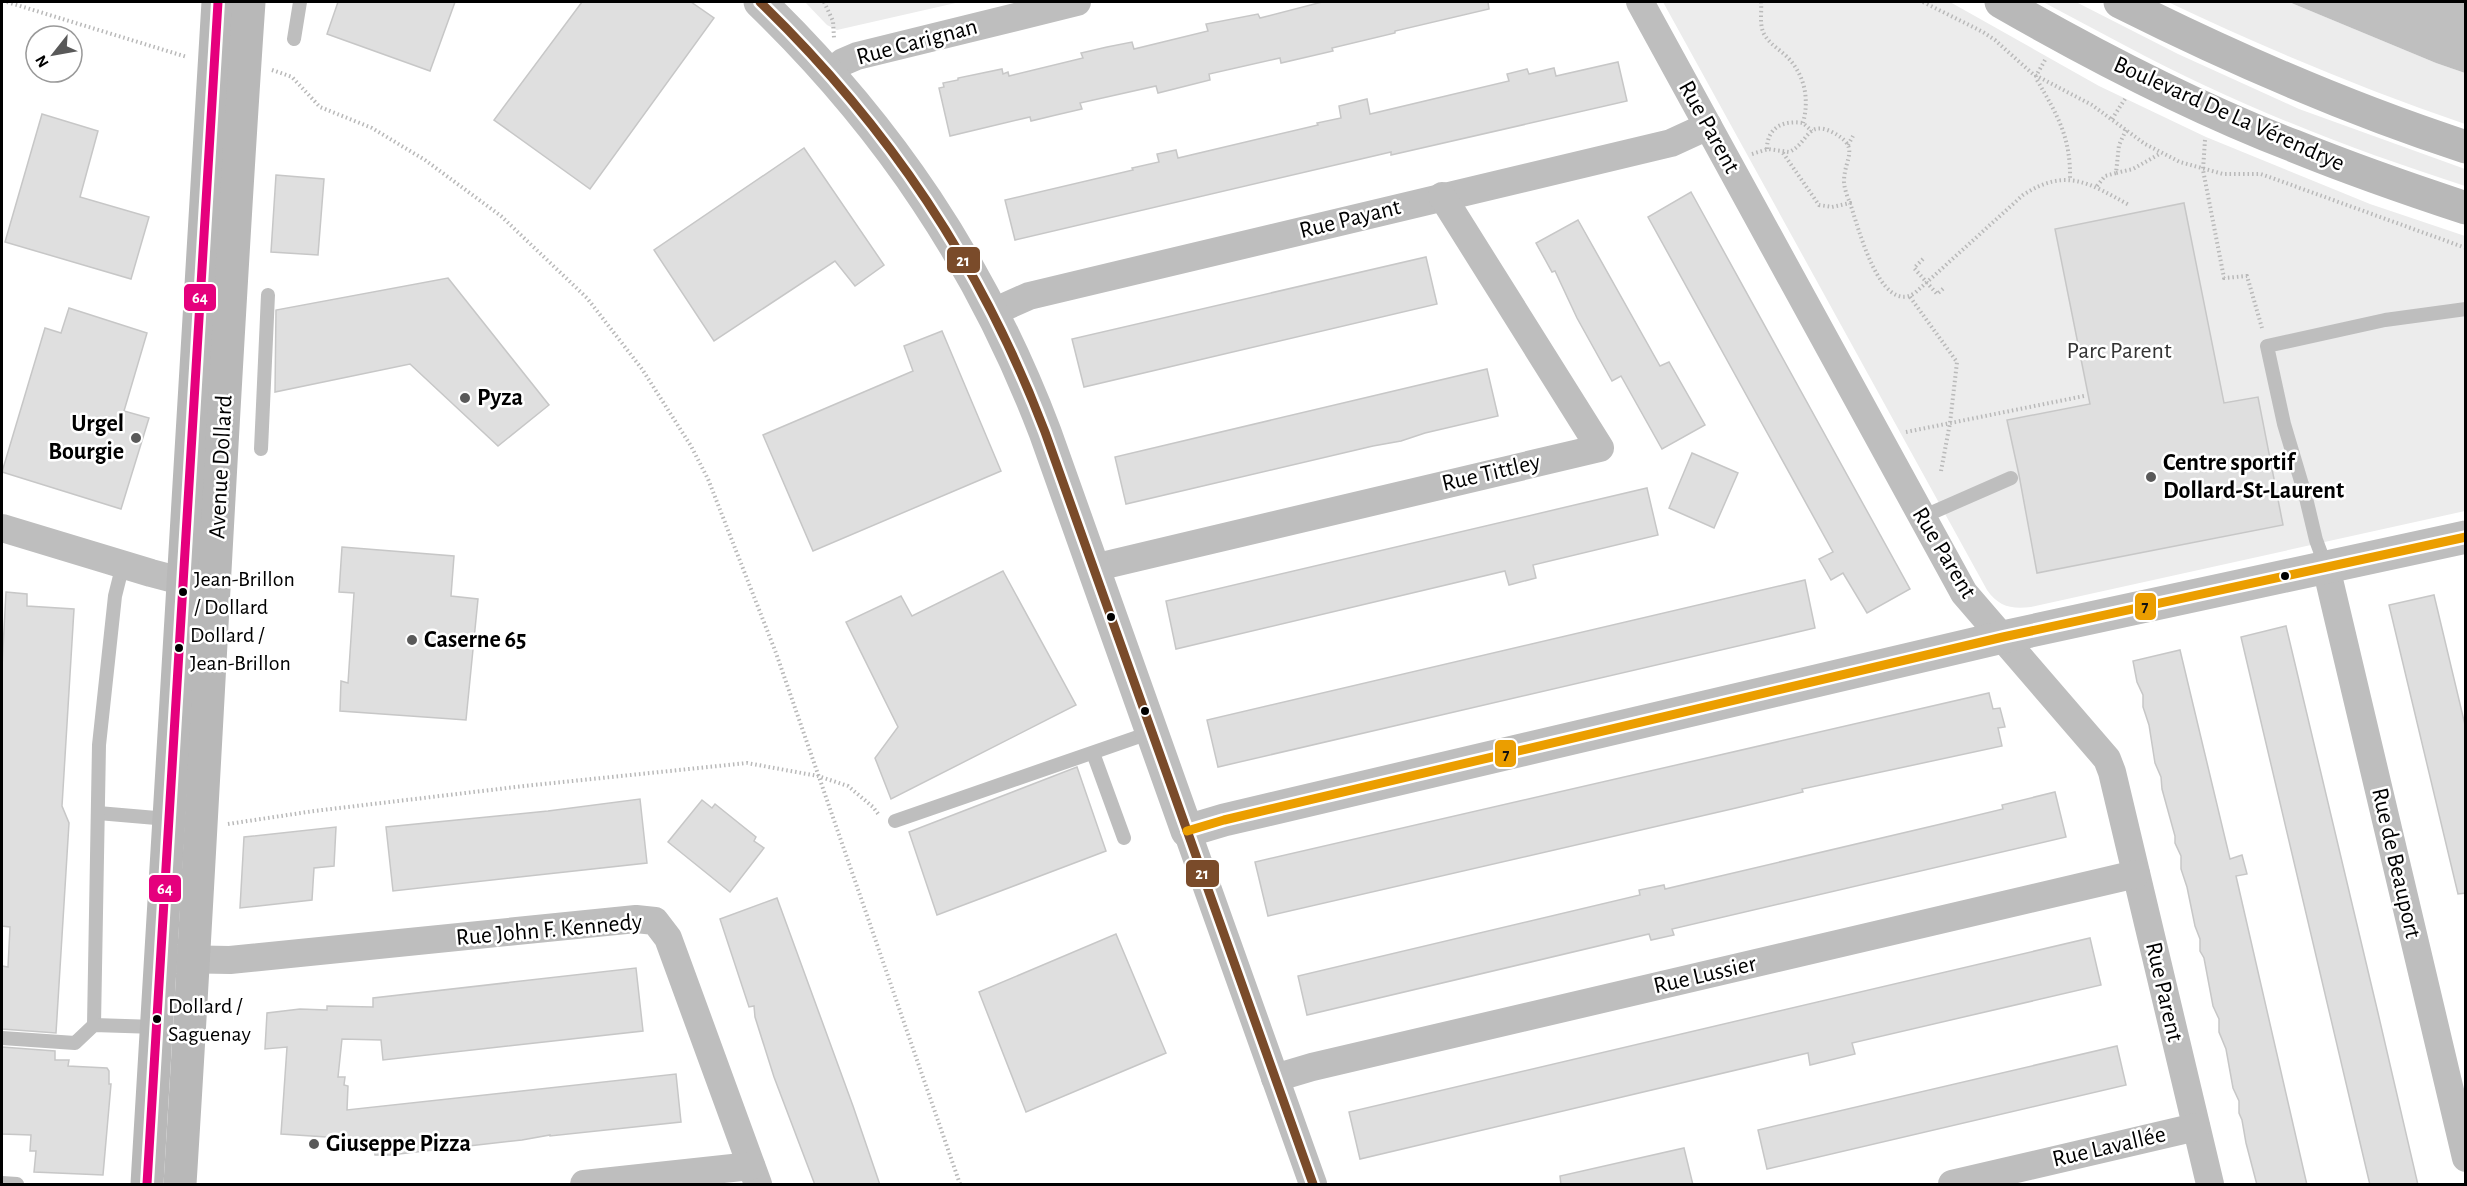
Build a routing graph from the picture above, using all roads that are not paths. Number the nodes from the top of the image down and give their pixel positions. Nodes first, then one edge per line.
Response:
1 (218, 2) edge
2 (249, 2) edge
3 (300, 2) edge
4 (760, 2) edge
5 (1077, 2) edge
6 (1640, 2) edge
7 (2001, 2) edge
8 (2120, 2) edge
9 (294, 39) dead end
10 (830, 72) junction
11 (1708, 126) junction
12 (2466, 147) edge
13 (224, 150) junction
14 (1442, 196) junction
15 (2466, 208) edge
16 (268, 296) dead end
17 (2466, 309) edge
18 (993, 312) junction
19 (261, 449) dead end
20 (2011, 478) dead end
21 (1922, 517) junction
22 (3, 532) edge
23 (2466, 537) edge
24 (123, 564) junction
25 (2326, 567) junction
26 (1093, 568) junction
27 (182, 582) junction
28 (215, 589) junction
29 (2003, 637) junction
30 (1152, 732) junction
31 (1093, 753) junction
32 (98, 813) junction
33 (168, 819) junction
34 (895, 821) road end
35 (1187, 831) junction
36 (1124, 838) dead end
37 (2136, 874) junction
38 (160, 958) junction
39 (194, 961) junction
40 (94, 1025) junction
41 (156, 1027) junction
42 (2, 1038) edge
43 (1275, 1078) junction
44 (2196, 1127) junction
45 (2466, 1158) edge
46 (754, 1175) edge
47 (2, 1183) edge
48 (17, 1185) edge
49 (147, 1185) edge
50 (180, 1185) edge
51 (584, 1185) edge
52 (1313, 1185) edge
53 (1952, 1185) edge
54 (2210, 1185) edge

1 - 13 main road, Avenue Dollard
2 - 13 main road, Avenue Dollard
3 - 9 lane
4 - 10 street
5 - 10 street, Rue Carignan
6 - 11 street, Rue Parent
7 - 15 main road, Boulevard De La Vérendrye
8 - 12 main road
10 - 18 street
11 - 14 street, Rue Payant
11 - 21 street, Rue Parent
13 - 27 main road, Avenue Dollard
13 - 28 main road, Avenue Dollard
14 - 18 street, Rue Payant
14 - 26 street, Rue Tittley
16 - 19 lane
17 - 25 lane
18 - 26 street
20 - 21 lane
21 - 29 street, Rue Parent
22 - 24 street
23 - 25 street
24 - 27 street
24 - 32 lane
25 - 29 street
25 - 45 street, Rue de Beauport
26 - 30 street
27 - 28 street
27 - 33 main road, Avenue Dollard
28 - 39 main road, Avenue Dollard
29 - 35 street
29 - 37 street, Rue Parent
30 - 31 lane
30 - 35 street
31 - 34 lane
31 - 36 lane
32 - 33 lane
32 - 40 lane
33 - 38 main road, Avenue Dollard
35 - 43 street
37 - 43 street, Rue Lussier
37 - 44 street, Rue Parent
38 - 39 street, Rue John F. Kennedy
38 - 41 main road, Avenue Dollard
39 - 46 street, Rue John F. Kennedy
39 - 50 main road, Avenue Dollard
40 - 41 lane
40 - 42 lane
41 - 49 main road, Avenue Dollard
43 - 52 street
44 - 53 street, Rue Lavallée
44 - 54 street, Rue Parent
46 - 51 street
47 - 48 lane

